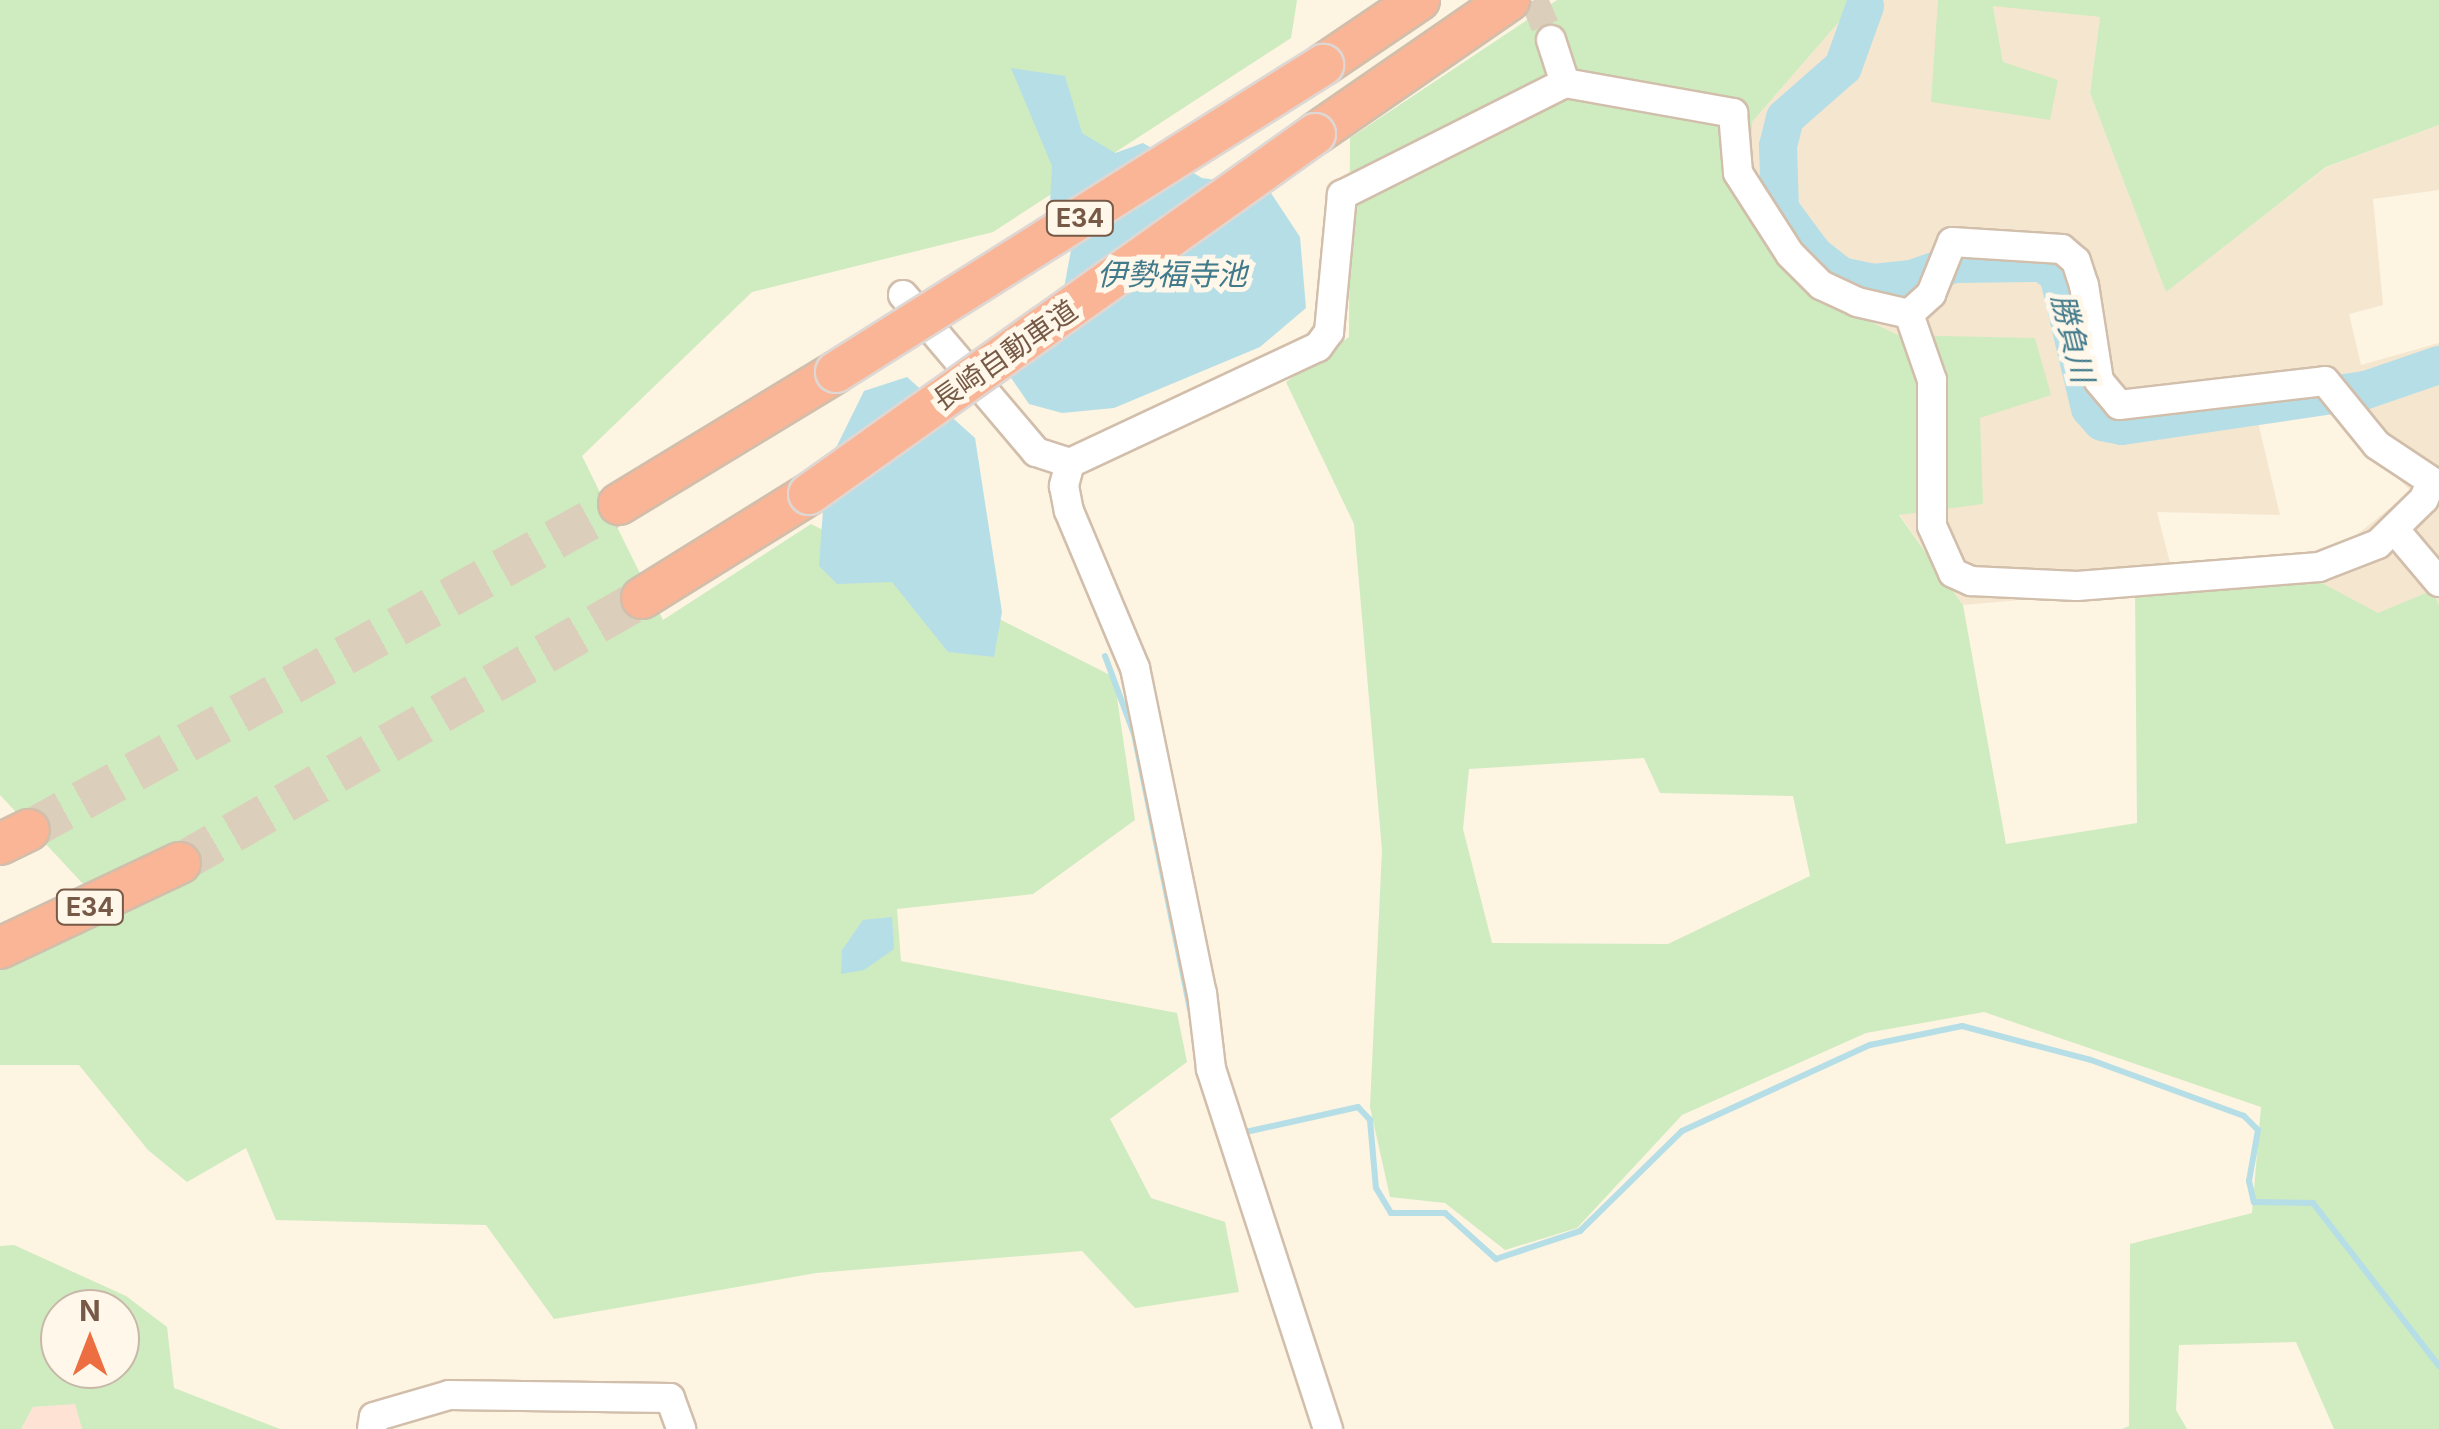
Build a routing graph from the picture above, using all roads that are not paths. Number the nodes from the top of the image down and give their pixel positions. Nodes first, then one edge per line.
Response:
1 (1419, 0) edge
2 (1508, 0) edge
3 (1550, 40) tunnel mouth
4 (1565, 83) junction
5 (903, 295) dead end
6 (1909, 314) junction
7 (1070, 463) junction
8 (2434, 485) edge
9 (619, 504) tunnel mouth
10 (2396, 530) junction
11 (2439, 582) edge
12 (642, 598) tunnel mouth
13 (180, 863) tunnel mouth
14 (0, 948) edge
15 (372, 1429) edge
16 (681, 1429) edge
17 (1328, 1429) edge

1 - 9 highway, E34, bridge
2 - 12 highway, 長崎自動車道 / E34, bridge
3 - 4 street
4 - 6 street
4 - 7 street
5 - 7 street
6 - 8 street
6 - 10 street
7 - 17 street
8 - 10 street
10 - 11 street
13 - 14 highway, E34
15 - 16 street

